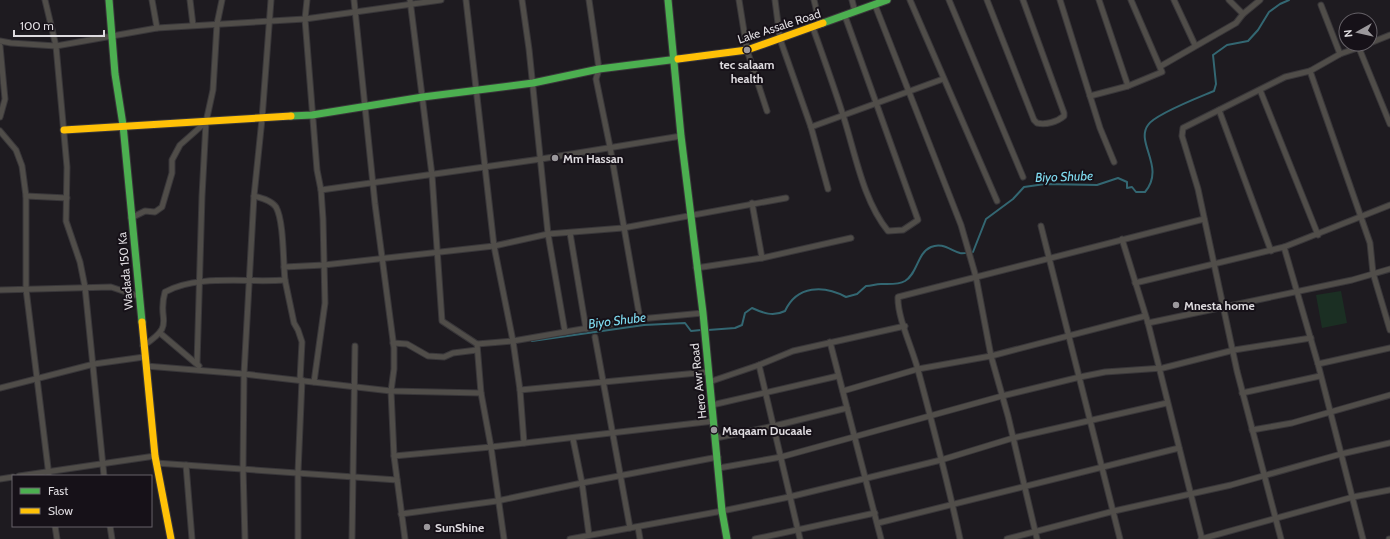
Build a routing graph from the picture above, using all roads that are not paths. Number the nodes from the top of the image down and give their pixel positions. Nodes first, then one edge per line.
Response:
1 (45, 0) edge
2 (109, 0) edge
3 (152, 0) edge
4 (190, 0) edge
5 (222, 0) edge
6 (271, 0) edge
7 (307, 0) edge
8 (354, 0) edge
9 (441, 0) edge
10 (466, 0) edge
11 (522, 0) edge
12 (589, 0) edge
13 (668, 0) edge
14 (739, 0) edge
15 (775, 0) edge
16 (814, 0) edge
17 (852, 0) edge
18 (887, 0) edge
19 (910, 0) edge
20 (949, 0) edge
21 (987, 0) edge
22 (1024, 0) edge
23 (1060, 0) edge
24 (1099, 0) edge
25 (1131, 0) edge
26 (1174, 0) edge
27 (1229, 0) edge
28 (1259, 0) edge
29 (411, 2) edge
30 (875, 5) junction
31 (1321, 5) dead end
32 (356, 12) junction
33 (855, 12) junction
34 (1243, 14) junction
35 (845, 16) junction
36 (305, 19) junction
37 (269, 22) junction
38 (218, 24) junction
39 (193, 25) junction
40 (820, 25) junction
41 (157, 28) junction
42 (813, 28) junction
43 (1390, 35) edge
44 (112, 37) junction
45 (780, 39) junction
46 (0, 40) edge
47 (1378, 40) edge
48 (1195, 45) junction
49 (0, 46) edge
50 (56, 46) junction
51 (747, 50) junction
52 (1346, 52) edge
53 (1360, 52) edge
54 (1340, 54) junction
55 (675, 59) junction
56 (1161, 66) junction
57 (599, 69) junction
58 (1310, 71) junction
59 (943, 79) junction
60 (533, 83) junction
61 (1128, 86) junction
62 (476, 89) junction
63 (1260, 90) junction
64 (909, 91) junction
65 (1090, 96) junction
66 (423, 97) junction
67 (876, 103) junction
68 (364, 106) junction
69 (2, 107) edge
70 (1219, 110) junction
71 (767, 111) dead end
72 (312, 115) junction
73 (844, 116) junction
74 (0, 117) edge
75 (262, 119) junction
76 (206, 122) junction
77 (1390, 124) edge
78 (123, 125) junction
79 (811, 128) junction
80 (0, 130) edge
81 (64, 130) junction
82 (680, 136) junction
83 (610, 147) junction
84 (541, 159) junction
85 (1114, 162) dead end
86 (486, 168) junction
87 (432, 175) junction
88 (1023, 177) dead end
89 (372, 184) junction
90 (828, 188) dead end
91 (321, 190) junction
92 (26, 196) junction
93 (254, 196) junction
94 (66, 198) junction
95 (786, 198) dead end
96 (997, 201) dead end
97 (752, 203) junction
98 (1390, 205) edge
99 (690, 215) junction
100 (1362, 217) junction
101 (131, 218) junction
102 (1204, 219) junction
103 (1041, 226) dead end
104 (623, 228) junction
105 (570, 233) junction
106 (548, 234) junction
107 (1318, 235) junction
108 (851, 238) dead end
109 (1122, 239) junction
110 (494, 246) junction
111 (1284, 248) junction
112 (1271, 251) junction
113 (436, 253) junction
114 (762, 258) junction
115 (383, 259) junction
116 (1048, 259) junction
117 (324, 265) junction
118 (1214, 265) junction
119 (284, 266) junction
120 (696, 268) junction
121 (1390, 269) edge
122 (1373, 274) junction
123 (976, 277) junction
124 (285, 280) junction
125 (200, 282) junction
126 (248, 282) junction
127 (1135, 283) junction
128 (85, 287) junction
129 (26, 289) junction
130 (0, 290) edge
131 (1297, 292) junction
132 (138, 296) junction
133 (1224, 307) junction
134 (703, 313) junction
135 (1145, 316) junction
136 (640, 319) junction
137 (1148, 323) junction
138 (904, 326) junction
139 (586, 329) junction
140 (1390, 330) edge
141 (566, 332) junction
142 (160, 333) junction
143 (1069, 336) junction
144 (595, 337) dead end
145 (1311, 338) junction
146 (513, 341) junction
147 (830, 342) junction
148 (393, 343) junction
149 (143, 346) junction
150 (355, 346) dead end
151 (477, 347) junction
152 (1390, 348) edge
153 (1234, 350) junction
154 (991, 356) junction
155 (144, 357) junction
156 (94, 364) junction
157 (197, 364) junction
158 (1318, 364) junction
159 (759, 365) junction
160 (146, 366) junction
161 (1159, 367) junction
162 (918, 369) junction
163 (201, 370) junction
164 (708, 372) junction
165 (244, 374) junction
166 (838, 376) junction
167 (1320, 376) junction
168 (1080, 377) junction
169 (37, 379) junction
170 (301, 380) junction
171 (314, 382) junction
172 (604, 382) junction
173 (709, 382) junction
174 (356, 386) junction
175 (0, 388) edge
176 (520, 390) junction
177 (392, 391) junction
178 (843, 391) junction
179 (481, 392) junction
180 (1242, 393) junction
181 (766, 394) junction
182 (1390, 395) edge
183 (1002, 396) junction
184 (1167, 403) junction
185 (712, 405) junction
186 (847, 408) junction
187 (1330, 412) junction
188 (929, 416) junction
189 (714, 421) junction
190 (1091, 422) junction
191 (774, 426) junction
192 (1252, 430) junction
193 (613, 433) junction
194 (716, 438) junction
195 (855, 438) junction
196 (1013, 438) junction
197 (573, 439) junction
198 (524, 443) junction
199 (1390, 443) edge
200 (491, 447) junction
201 (1179, 448) junction
202 (1342, 454) junction
203 (394, 456) junction
204 (718, 457) junction
205 (781, 457) junction
206 (155, 460) junction
207 (941, 460) junction
208 (102, 464) junction
209 (186, 465) junction
210 (1103, 466) junction
211 (243, 468) junction
212 (719, 468) junction
213 (298, 472) junction
214 (49, 473) edge
215 (28, 475) edge
216 (104, 475) edge
217 (621, 476) junction
218 (1264, 476) junction
219 (12, 477) edge
220 (353, 477) junction
221 (0, 479) edge
222 (866, 479) junction
223 (396, 480) junction
224 (582, 483) junction
225 (1025, 486) junction
226 (1390, 490) edge
227 (1191, 494) junction
228 (789, 497) junction
229 (1353, 498) junction
230 (497, 501) junction
231 (953, 504) junction
232 (722, 511) junction
233 (1114, 511) junction
234 (874, 513) junction
235 (401, 514) junction
236 (1276, 519) junction
237 (878, 523) junction
238 (55, 527) edge
239 (110, 527) edge
240 (638, 527) junction
241 (630, 528) junction
242 (797, 529) junction
243 (1035, 532) junction
244 (589, 535) junction
245 (596, 536) edge
246 (57, 539) edge
247 (112, 539) edge
248 (171, 539) edge
249 (192, 539) edge
250 (245, 539) edge
251 (298, 539) edge
252 (352, 539) edge
253 (405, 539) edge
254 (504, 539) edge
255 (570, 539) edge
256 (640, 539) edge
257 (727, 539) edge
258 (755, 539) edge
259 (800, 539) edge
260 (881, 539) edge
261 (960, 539) edge
262 (1007, 539) edge
263 (1037, 539) edge
264 (1120, 539) edge
265 (1202, 539) edge
266 (1281, 539) edge
267 (1363, 539) edge

1 - 50 street
2 - 44 street, Wadada 150 Ka
3 - 41 street
4 - 39 street
5 - 38 street
6 - 37 street
7 - 36 street
8 - 32 street
9 - 29 street
10 - 62 street
11 - 60 street
12 - 57 street
13 - 55 street, Hero Awr Road
14 - 51 street
15 - 45 street
16 - 40 street
17 - 33 street
18 - 30 street, Lake Assale Road
19 - 59 street
20 - 88 street
21 - 22 street
23 - 65 street
24 - 61 street
25 - 56 street
26 - 48 street
27 - 34 street
28 - 34 street
29 - 32 street
29 - 66 street
30 - 33 street, Lake Assale Road
30 - 64 street
31 - 54 street
32 - 36 street
32 - 68 street
33 - 35 street, Lake Assale Road
34 - 48 street
35 - 40 street, Lake Assale Road
35 - 67 street
36 - 37 street
36 - 72 street
37 - 38 street
37 - 75 street
38 - 39 street
38 - 76 street
39 - 41 street
40 - 42 street, Lake Assale Road
41 - 44 street
42 - 45 street, Lake Assale Road
42 - 73 street
43 - 47 street
44 - 50 street
44 - 78 street, Wadada 150 Ka
45 - 51 street, Lake Assale Road
45 - 79 street
46 - 50 street
48 - 56 street
49 - 69 street
50 - 81 street
51 - 55 street, Lake Assale Road
51 - 71 street
52 - 54 street
53 - 77 street
54 - 58 street
55 - 57 street, Lake Assale Road
55 - 82 street, Hero Awr Road
56 - 61 street
57 - 60 street, Lake Assale Road
57 - 83 street
58 - 63 street
58 - 100 street
59 - 64 street
59 - 96 street
60 - 62 street, Lake Assale Road
60 - 84 street
61 - 65 street
62 - 66 street, Lake Assale Road
62 - 86 street
63 - 70 street
63 - 107 street
64 - 67 street
64 - 123 street
65 - 85 street
66 - 68 street, Lake Assale Road
66 - 87 street
67 - 73 street
67 - 73 street
68 - 72 street, Lake Assale Road
68 - 89 street
69 - 74 street
70 - 102 street
70 - 112 street
72 - 75 street, Lake Assale Road
72 - 91 street
73 - 79 street
75 - 76 street, Lake Assale Road
75 - 93 street
76 - 78 street, Lake Assale Road
76 - 101 street
76 - 125 street
78 - 81 street, Lake Assale Road
78 - 101 street, Wadada 150 Ka
79 - 90 street
80 - 92 street
81 - 94 street
82 - 83 street
82 - 99 street, Hero Awr Road
83 - 84 street
83 - 104 street
84 - 86 street
84 - 106 street
86 - 87 street
86 - 110 street
87 - 89 street
87 - 113 street
89 - 91 street
89 - 115 street
91 - 117 street
92 - 94 street
92 - 129 street
93 - 119 street
93 - 126 street
94 - 128 street
95 - 97 street
97 - 99 street
97 - 114 street
98 - 100 street
99 - 104 street
99 - 120 street, Hero Awr Road
100 - 107 street
100 - 122 street
101 - 132 street, Wadada 150 Ka
102 - 109 street
102 - 118 street
103 - 116 street
104 - 105 street
104 - 136 street
105 - 106 street
105 - 139 street
106 - 110 street
106 - 141 street
107 - 111 street
108 - 114 street
109 - 116 street
109 - 127 street
110 - 113 street
110 - 146 street
111 - 112 street
111 - 131 street
112 - 118 street
113 - 115 street
113 - 151 street
114 - 120 street
115 - 117 street
115 - 148 street
116 - 123 street
116 - 143 street
117 - 119 street
117 - 171 street
118 - 127 street
118 - 133 street
119 - 124 street
120 - 134 street, Hero Awr Road
121 - 122 street
122 - 131 street
122 - 140 street
123 - 138 street
123 - 154 street
124 - 126 street
124 - 170 street
125 - 126 street
125 - 142 street
125 - 157 street
126 - 165 street
127 - 135 street
128 - 129 street
128 - 132 street
128 - 156 street
129 - 130 street
129 - 169 street
131 - 133 street
131 - 145 street
132 - 149 street, Wadada 150 Ka
133 - 137 street
133 - 153 street
134 - 136 street
134 - 164 street, Hero Awr Road
135 - 137 street
135 - 143 street
136 - 139 street
137 - 161 street
138 - 147 street
138 - 162 street
139 - 141 street
141 - 146 street
142 - 149 street
142 - 157 street
143 - 154 street
143 - 168 street
144 - 172 street
145 - 153 street
145 - 158 street
146 - 151 street
146 - 176 street
147 - 159 street
147 - 166 street
148 - 151 street
148 - 177 street
149 - 155 street, Wadada 150 Ka
150 - 174 street
151 - 179 street
152 - 158 street
153 - 161 street
153 - 180 street
154 - 162 street
154 - 183 street
155 - 156 street
155 - 160 street, Wadada 150 Ka
156 - 169 street
156 - 208 street
157 - 163 street
158 - 167 street
159 - 173 street
159 - 181 street
160 - 163 street
160 - 206 street, Wadada 150 Ka
161 - 168 street
161 - 184 street
162 - 178 street
162 - 188 street
163 - 165 street
164 - 172 street
164 - 173 street, Hero Awr Road
165 - 170 street
165 - 211 street
166 - 178 street
166 - 181 street
167 - 180 street
167 - 187 street
168 - 183 street
168 - 190 street
169 - 175 street
169 - 214 street
170 - 171 street
170 - 213 street
171 - 174 street
172 - 176 street
172 - 193 street
173 - 185 street, Hero Awr Road
174 - 177 street
174 - 220 street
176 - 198 street
177 - 179 street
177 - 203 street
178 - 186 street
179 - 200 street
180 - 192 street
181 - 185 street
181 - 191 street
182 - 187 street
183 - 188 street
183 - 196 street
184 - 190 street
184 - 201 street
185 - 189 street, Hero Awr Road
186 - 191 street
186 - 195 street
187 - 192 street
187 - 202 street
188 - 195 street
188 - 207 street
189 - 193 street
189 - 194 street, Hero Awr Road
190 - 196 street
190 - 210 street
191 - 194 street
191 - 205 street
192 - 218 street
193 - 197 street
193 - 217 street
194 - 204 street, Hero Awr Road
195 - 205 street
195 - 222 street
196 - 207 street
196 - 225 street
197 - 198 street
197 - 224 street
198 - 200 street
199 - 202 street
200 - 203 street
200 - 230 street
201 - 210 street
201 - 227 street
202 - 218 street
202 - 229 street
203 - 223 street
204 - 212 street, Hero Awr Road
204 - 217 street
205 - 212 street
205 - 228 street
206 - 208 street
206 - 209 street
206 - 248 street, Wadada 150 Ka
207 - 222 street
207 - 231 street
208 - 214 street
208 - 216 street
209 - 211 street
209 - 249 street
210 - 225 street
210 - 233 street
211 - 213 street
211 - 250 street
212 - 232 street, Hero Awr Road
213 - 220 street
213 - 251 street
214 - 215 street
217 - 224 street
217 - 241 street
218 - 227 street
218 - 236 street
219 - 221 street
220 - 223 street
220 - 252 street
222 - 228 street
222 - 234 street
223 - 235 street
224 - 230 street
224 - 244 street
225 - 231 street
225 - 243 street
226 - 229 street
227 - 233 street
227 - 265 street
228 - 232 street
228 - 242 street
229 - 236 street
229 - 267 street
230 - 235 street
230 - 254 street
231 - 237 street
231 - 261 street
232 - 240 street
232 - 257 street, Hero Awr Road
233 - 243 street
233 - 264 street
234 - 237 street
234 - 242 street
235 - 253 street
236 - 265 street
236 - 266 street
237 - 260 street
238 - 246 street
239 - 247 street
240 - 241 street
240 - 256 street
241 - 245 street
242 - 258 street
242 - 259 street
243 - 262 street
243 - 263 street
244 - 245 street
244 - 255 street

